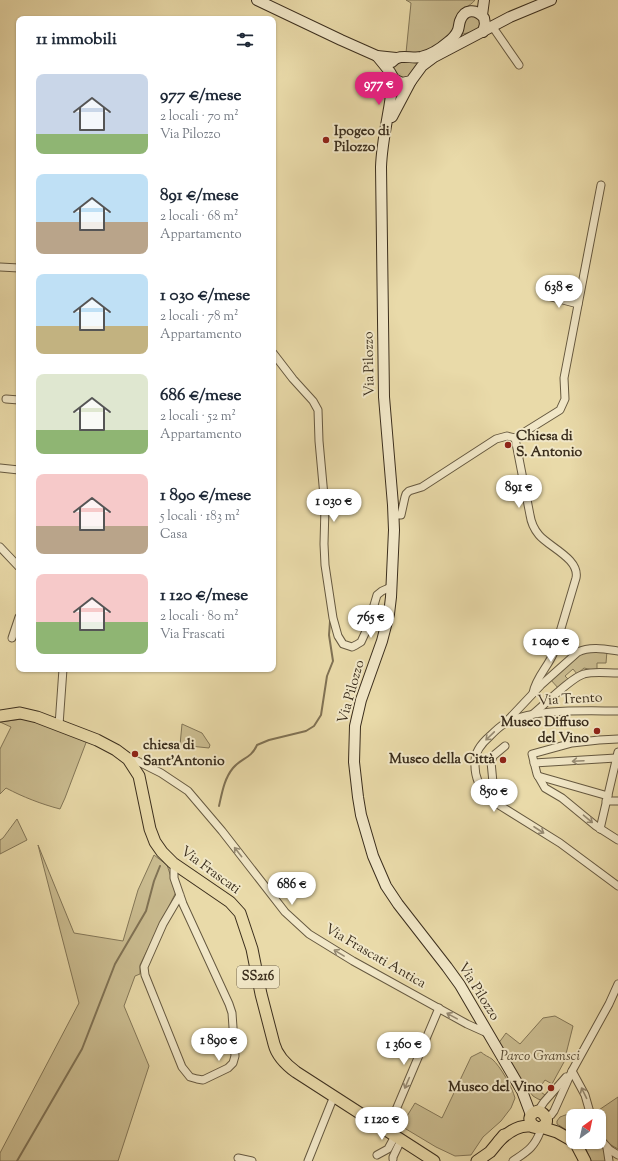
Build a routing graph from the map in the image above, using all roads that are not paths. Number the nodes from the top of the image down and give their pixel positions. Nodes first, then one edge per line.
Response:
1 (257, 0) edge
2 (478, 0) edge
3 (484, 0) edge
4 (551, 0) edge
5 (470, 11) junction
6 (483, 16) junction
7 (510, 17) junction
8 (492, 26) junction
9 (483, 32) junction
10 (377, 56) junction
11 (396, 58) junction
12 (519, 64) dead end
13 (392, 75) junction
14 (411, 81) junction
15 (384, 135) junction
16 (601, 185) dead end
17 (0, 267) edge
18 (16, 268) edge
19 (544, 296) dead end
20 (578, 304) junction
21 (276, 357) edge
22 (6, 399) dead end
23 (16, 400) edge
24 (515, 438) junction
25 (0, 468) edge
26 (16, 470) edge
27 (394, 515) junction
28 (0, 547) edge
29 (16, 563) edge
30 (392, 586) junction
31 (16, 626) edge
32 (12, 638) dead end
33 (618, 652) edge
34 (63, 672) edge
35 (618, 673) edge
36 (533, 693) junction
37 (618, 710) edge
38 (533, 714) junction
39 (0, 716) edge
40 (504, 724) junction
41 (59, 725) junction
42 (618, 739) edge
43 (505, 746) dead end
44 (617, 755) edge
45 (126, 757) junction
46 (534, 763) junction
47 (538, 776) junction
48 (607, 798) junction
49 (618, 801) edge
50 (494, 802) junction
51 (600, 829) junction
52 (618, 840) edge
53 (176, 865) junction
54 (618, 886) edge
55 (180, 895) junction
56 (618, 984) edge
57 (439, 1008) junction
58 (487, 1033) junction
59 (572, 1071) junction
60 (334, 1096) junction
61 (589, 1109) edge
62 (538, 1119) junction
63 (394, 1135) junction
64 (566, 1137) edge
65 (607, 1148) joint
66 (530, 1149) junction
67 (578, 1149) edge
68 (377, 1155) dead end
69 (618, 1155) edge
70 (238, 1158) dead end
71 (393, 1159) dead end
72 (432, 1160) edge
73 (524, 1160) edge
74 (252, 1161) edge
75 (308, 1161) edge
76 (477, 1161) edge
77 (513, 1161) edge
78 (585, 1161) edge
79 (609, 1161) edge

1 - 10 main road
2 - 5 main road
3 - 6 main road
4 - 7 main road, Via Pilozzo
5 - 6 main road
5 - 11 main road
6 - 7 main road
6 - 9 main road
7 - 8 main road, Via Pilozzo
8 - 9 main road, Via Pilozzo
8 - 12 street
9 - 14 main road, Via Pilozzo
10 - 11 main road
10 - 13 main road
11 - 13 main road, Via Pilozzo
13 - 14 main road
13 - 15 main road, Via Pilozzo
14 - 15 main road, Via Pilozzo
15 - 27 main road, Via Pilozzo
16 - 20 street
17 - 18 street
19 - 20 street
20 - 24 street
21 - 30 street
22 - 23 street
24 - 27 street
24 - 36 street
25 - 26 street
27 - 30 main road, Via Pilozzo
28 - 29 street
30 - 58 main road, Via Pilozzo
31 - 32 street
33 - 36 street
34 - 41 street
35 - 38 street
36 - 40 street
37 - 38 street, Via Trento
38 - 40 street, Via Trento
39 - 41 main road, Via Frascati / SS216
40 -> 50 street
41 - 45 main road, Via Frascati / SS216
42 - 46 street
43 - 50 street
44 -> 46 street
44 - 48 street
45 - 53 main road, Via Frascati / SS216
57 -> 45 street, Via Frascati Antica
46 - 47 street
47 - 48 street
47 -> 51 street
48 - 49 street
48 - 51 street
50 -> 54 street
51 - 52 street
53 - 55 street
53 - 60 main road, Via Frascati / SS216
55 - 55 street
56 - 59 street
58 -> 57 street, Via Frascati Antica
57 -> 63 street
58 - 62 main road, Via Pilozzo
61 -> 59 street
59 - 62 street
59 - 62 street
60 - 63 main road, Via Frascati / SS216
60 - 75 street
62 - 64 main road
62 - 66 street
62 - 76 main road
63 - 68 street
63 - 71 street
63 - 72 main road, Via Frascati / SS216
65 - 69 street
65 - 79 street
66 - 73 street
66 - 77 street
67 - 78 main road
70 - 74 street

